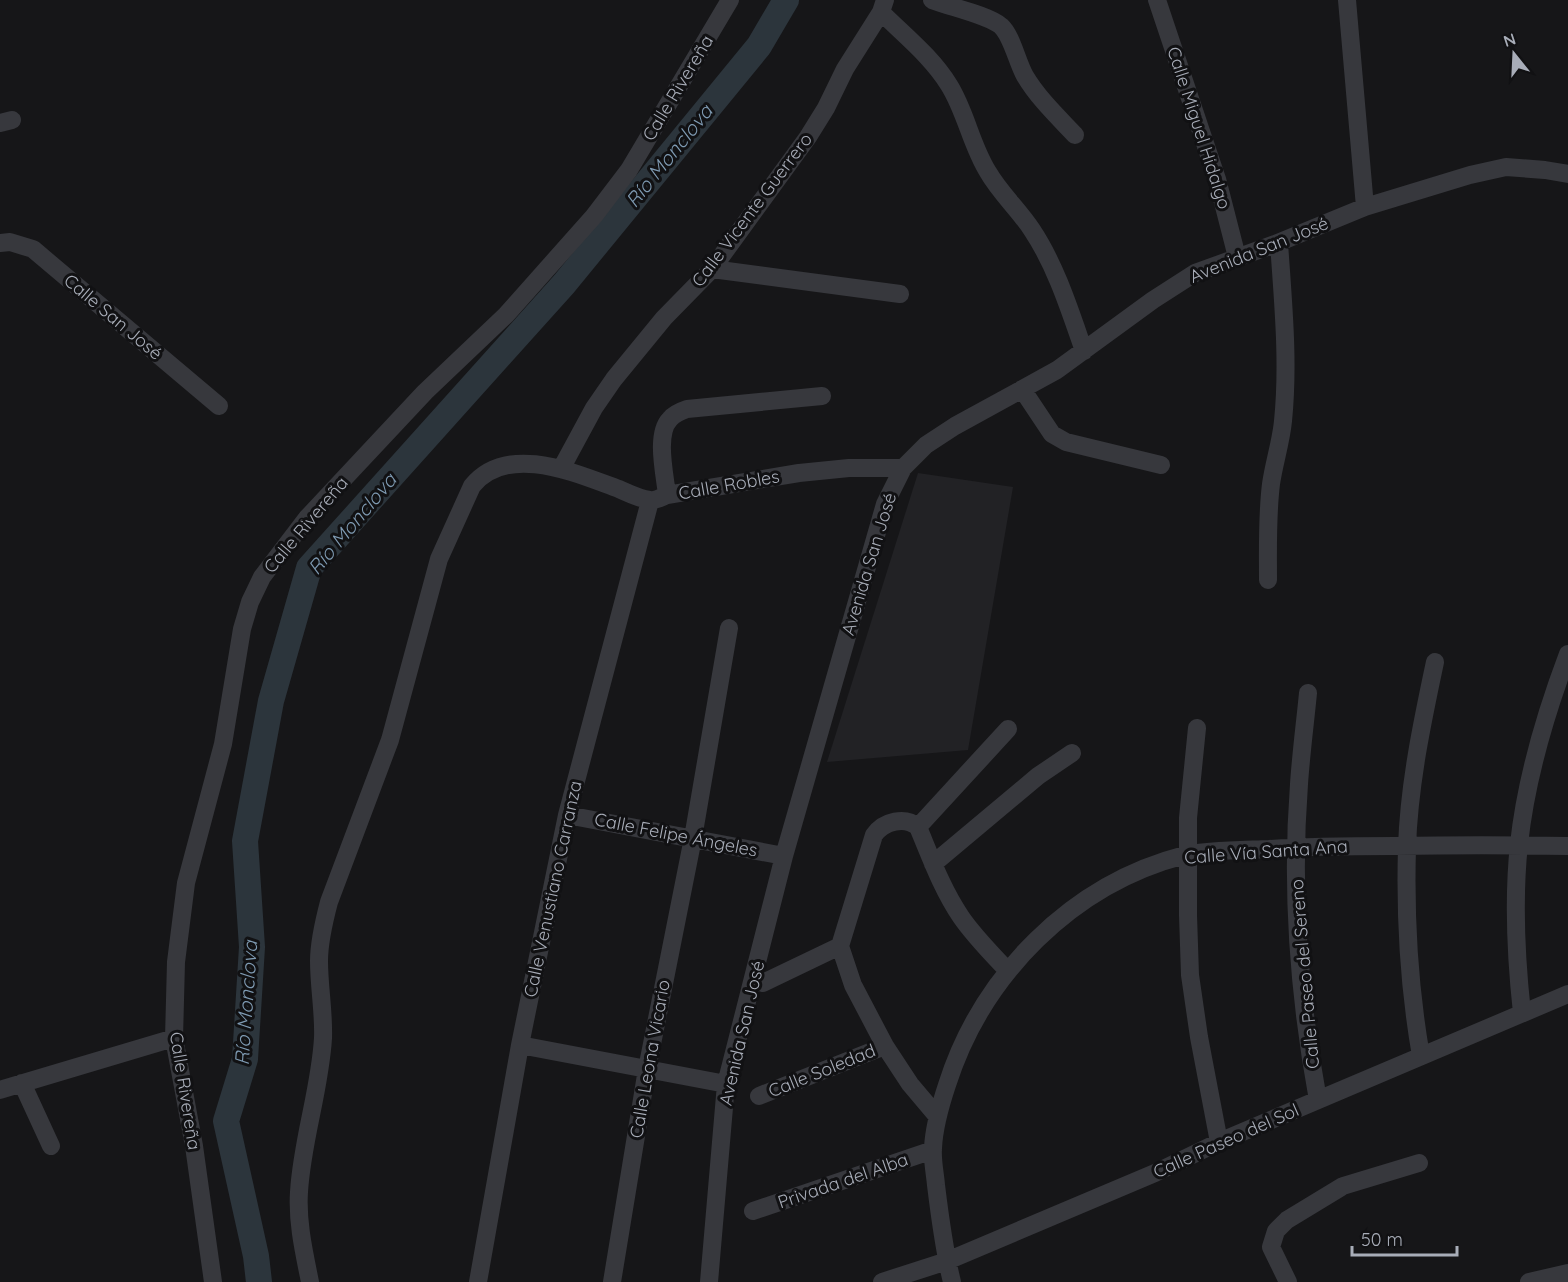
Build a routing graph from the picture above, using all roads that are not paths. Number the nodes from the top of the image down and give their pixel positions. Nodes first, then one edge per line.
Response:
1 (730, 0) edge
2 (932, 0) edge
3 (1156, 0) edge
4 (1347, 0) edge
5 (883, 6) edge
6 (1075, 135) dead end
7 (1568, 174) edge
8 (1365, 207) junction
9 (0, 243) edge
10 (1279, 243) junction
11 (1237, 257) junction
12 (712, 269) junction
13 (900, 294) dead end
14 (1084, 351) junction
15 (1022, 389) junction
16 (822, 396) dead end
17 (219, 406) dead end
18 (1161, 465) dead end
19 (903, 468) junction
20 (561, 469) junction
21 (659, 498) junction
22 (1268, 580) dead end
23 (729, 628) dead end
24 (1568, 654) edge
25 (1435, 662) dead end
26 (1308, 693) dead end
27 (1197, 728) dead end
28 (1008, 729) dead end
29 (1072, 753) dead end
30 (567, 815) junction
31 (918, 827) junction
32 (693, 838) junction
33 (1519, 845) junction
34 (1407, 846) junction
35 (1568, 846) edge
36 (1296, 847) junction
37 (1187, 854) junction
38 (784, 856) junction
39 (933, 864) junction
40 (840, 946) junction
41 (1007, 970) junction
42 (763, 983) dead end
43 (1568, 994) edge
44 (1522, 1013) junction
45 (174, 1038) junction
46 (520, 1045) junction
47 (885, 1047) junction
48 (1421, 1056) junction
49 (647, 1069) junction
50 (22, 1083) junction
51 (726, 1084) junction
52 (0, 1090) edge
53 (759, 1096) dead end
54 (1318, 1100) junction
55 (937, 1116) junction
56 (1219, 1142) junction
57 (51, 1146) dead end
58 (933, 1150) junction
59 (1419, 1162) dead end
60 (753, 1211) dead end
61 (947, 1261) junction
62 (1568, 1273) edge
63 (213, 1282) edge
64 (310, 1282) edge
65 (478, 1282) edge
66 (612, 1282) edge
67 (709, 1282) edge
68 (882, 1282) edge
69 (952, 1282) edge
70 (1288, 1282) edge
71 (1529, 1282) edge

1 - 45 street, Calle Rivereña
2 - 6 street
3 - 11 street, Calle Miguel Hidalgo
4 - 8 street
5 - 12 street, Calle Vicente Guerrero
5 - 14 street
7 - 8 street, Avenida San José
8 - 10 street, Avenida San José
9 - 17 street, Calle San José
10 - 11 street, Avenida San José
10 - 22 street
11 - 14 street, Avenida San José
12 - 13 street
12 - 20 street, Calle Vicente Guerrero
14 - 15 street, Avenida San José
15 - 18 street
15 - 19 street, Avenida San José
16 - 21 street, Calle Venustiano Carranza
19 - 21 street, Calle Robles
19 - 38 street, Avenida San José
20 - 21 street, Calle Robles
20 - 64 street, Calle Robles
21 - 30 street, Calle Venustiano Carranza
23 - 32 street, Calle Leona Vicario
24 - 33 street
25 - 34 street
26 - 36 street, Calle Paseo del Sereno
27 - 37 street
28 - 31 street
29 - 39 street
30 - 32 street, Calle Felipe Ángeles
30 - 46 street, Calle Venustiano Carranza
31 - 39 street
31 - 40 street
32 - 38 street, Calle Felipe Ángeles
32 - 49 street, Calle Leona Vicario
33 - 34 street, Calle Vía Santa Ana
33 - 35 street, Calle Vía Santa Ana
33 - 44 street
34 - 36 street, Calle Vía Santa Ana
34 - 48 street
36 - 37 street, Calle Vía Santa Ana
36 - 54 street, Calle Paseo del Sereno
37 - 41 street, Calle Vía Santa Ana
37 - 56 street
38 - 51 street, Avenida San José
39 - 41 street
40 - 42 street
40 - 47 street
41 - 55 street, Calle Vía Santa Ana
43 - 44 street, Calle Paseo del Sol
44 - 48 street, Calle Paseo del Sol
45 - 50 street
45 - 63 street, Calle Rivereña
46 - 49 street
46 - 65 street, Calle Venustiano Carranza
47 - 53 street, Calle Soledad
47 - 55 street
48 - 54 street, Calle Paseo del Sol
49 - 51 street
49 - 66 street, Calle Leona Vicario
50 - 52 street
50 - 57 street
51 - 67 street, Avenida San José
54 - 56 street, Calle Paseo del Sol
55 - 58 street, Calle Vía Santa Ana
56 - 61 street, Calle Paseo del Sol
58 - 60 street, Privada del Alba
58 - 61 street, Calle Vía Santa Ana
59 - 70 street
61 - 68 street, Calle Paseo del Sol
61 - 69 street, Calle Vía Santa Ana
62 - 71 street

